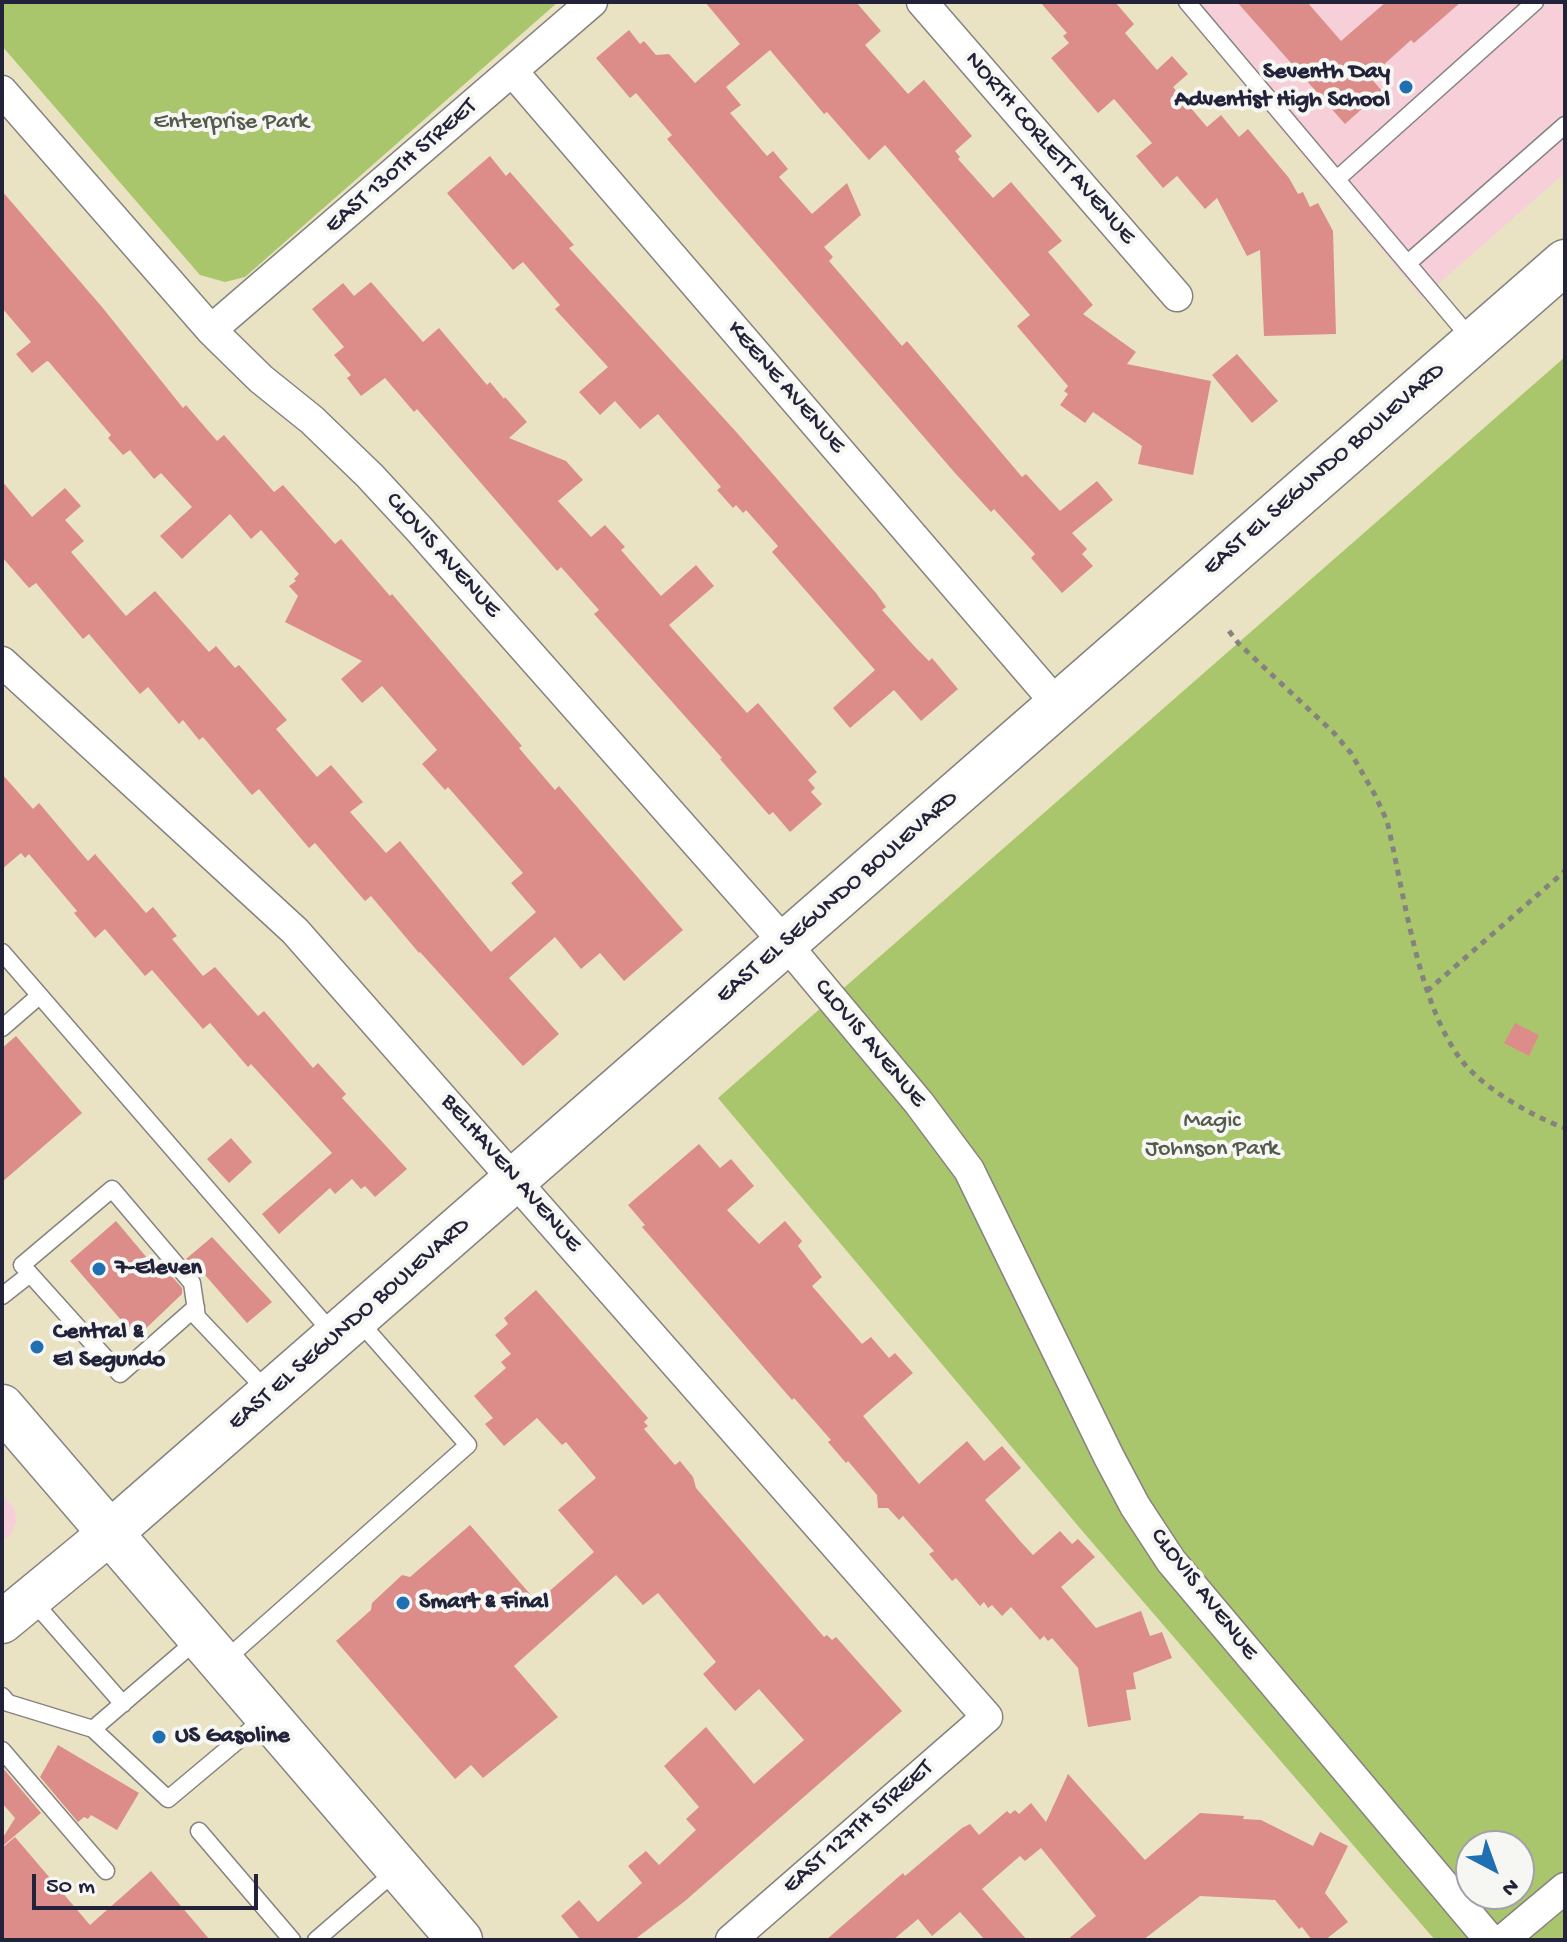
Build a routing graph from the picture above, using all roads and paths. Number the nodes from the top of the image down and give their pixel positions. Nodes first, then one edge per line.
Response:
1 (592, 2) edge
2 (922, 2) edge
3 (1187, 2) edge
4 (1535, 2) edge
5 (513, 72) junction
6 (2, 91) edge
7 (1565, 125) edge
8 (1337, 179) junction
9 (1565, 262) edge
10 (1408, 263) junction
11 (1177, 296) dead end
12 (211, 330) junction
13 (1473, 341) junction
14 (1229, 631) dead end
15 (2, 662) edge
16 (1057, 704) junction
17 (1565, 871) edge
18 (786, 944) junction
19 (2, 952) edge
20 (1427, 991) junction
21 (39, 996) junction
22 (2, 1028) edge
23 (1565, 1128) edge
24 (516, 1180) junction
25 (30, 1274) junction
26 (2, 1296) edge
27 (196, 1307) junction
28 (346, 1328) junction
29 (270, 1394) junction
30 (2, 1407) edge
31 (110, 1533) junction
32 (16, 1610) edge
33 (211, 1650) junction
34 (2, 1696) edge
35 (123, 1704) junction
36 (268, 1715) junction
37 (987, 1717) joint
38 (93, 1729) junction
39 (2, 1750) edge
40 (199, 1831) dead end
41 (106, 1871) dead end
42 (409, 1882) junction
43 (1565, 1888) edge
44 (292, 1940) edge
45 (316, 1940) edge
46 (460, 1940) edge
47 (731, 1940) edge
48 (1490, 1940) edge
49 (1503, 1940) edge

1 - 5 street, EAST 130TH STREET
2 - 11 street, NORTH CORLETT AVENUE
3 - 8 lane
4 - 8 lane
5 - 12 street, EAST 130TH STREET
5 - 16 street, KEENE AVENUE
6 - 12 street, CLOVIS AVENUE
7 - 10 lane
8 - 10 lane
9 - 13 main road, EAST EL SEGUNDO BOULEVARD
10 - 13 lane
12 - 18 street, CLOVIS AVENUE
13 - 16 main road, EAST EL SEGUNDO BOULEVARD
14 - 20 path
15 - 24 street, BELHAVEN AVENUE
16 - 18 main road, EAST EL SEGUNDO BOULEVARD
17 - 20 path
18 - 24 main road, EAST EL SEGUNDO BOULEVARD
18 - 48 street, CLOVIS AVENUE
19 - 21 lane
20 - 23 path
21 - 22 lane
21 - 28 lane
24 - 28 main road, EAST EL SEGUNDO BOULEVARD
24 - 37 street, BELHAVEN AVENUE
25 - 26 lane
25 - 27 lane
25 - 27 lane
27 - 29 lane
28 - 29 main road, EAST EL SEGUNDO BOULEVARD
28 - 33 lane
29 - 31 main road, EAST EL SEGUNDO BOULEVARD
30 - 31 main road
31 - 32 main road
31 - 33 main road
32 - 35 lane
33 - 35 lane
33 - 36 main road
34 - 38 lane
35 - 38 lane
36 - 38 lane
36 - 42 main road
37 - 47 street, EAST 127TH STREET
39 - 41 lane
40 - 44 lane
42 - 45 lane
42 - 46 main road
43 - 49 street

